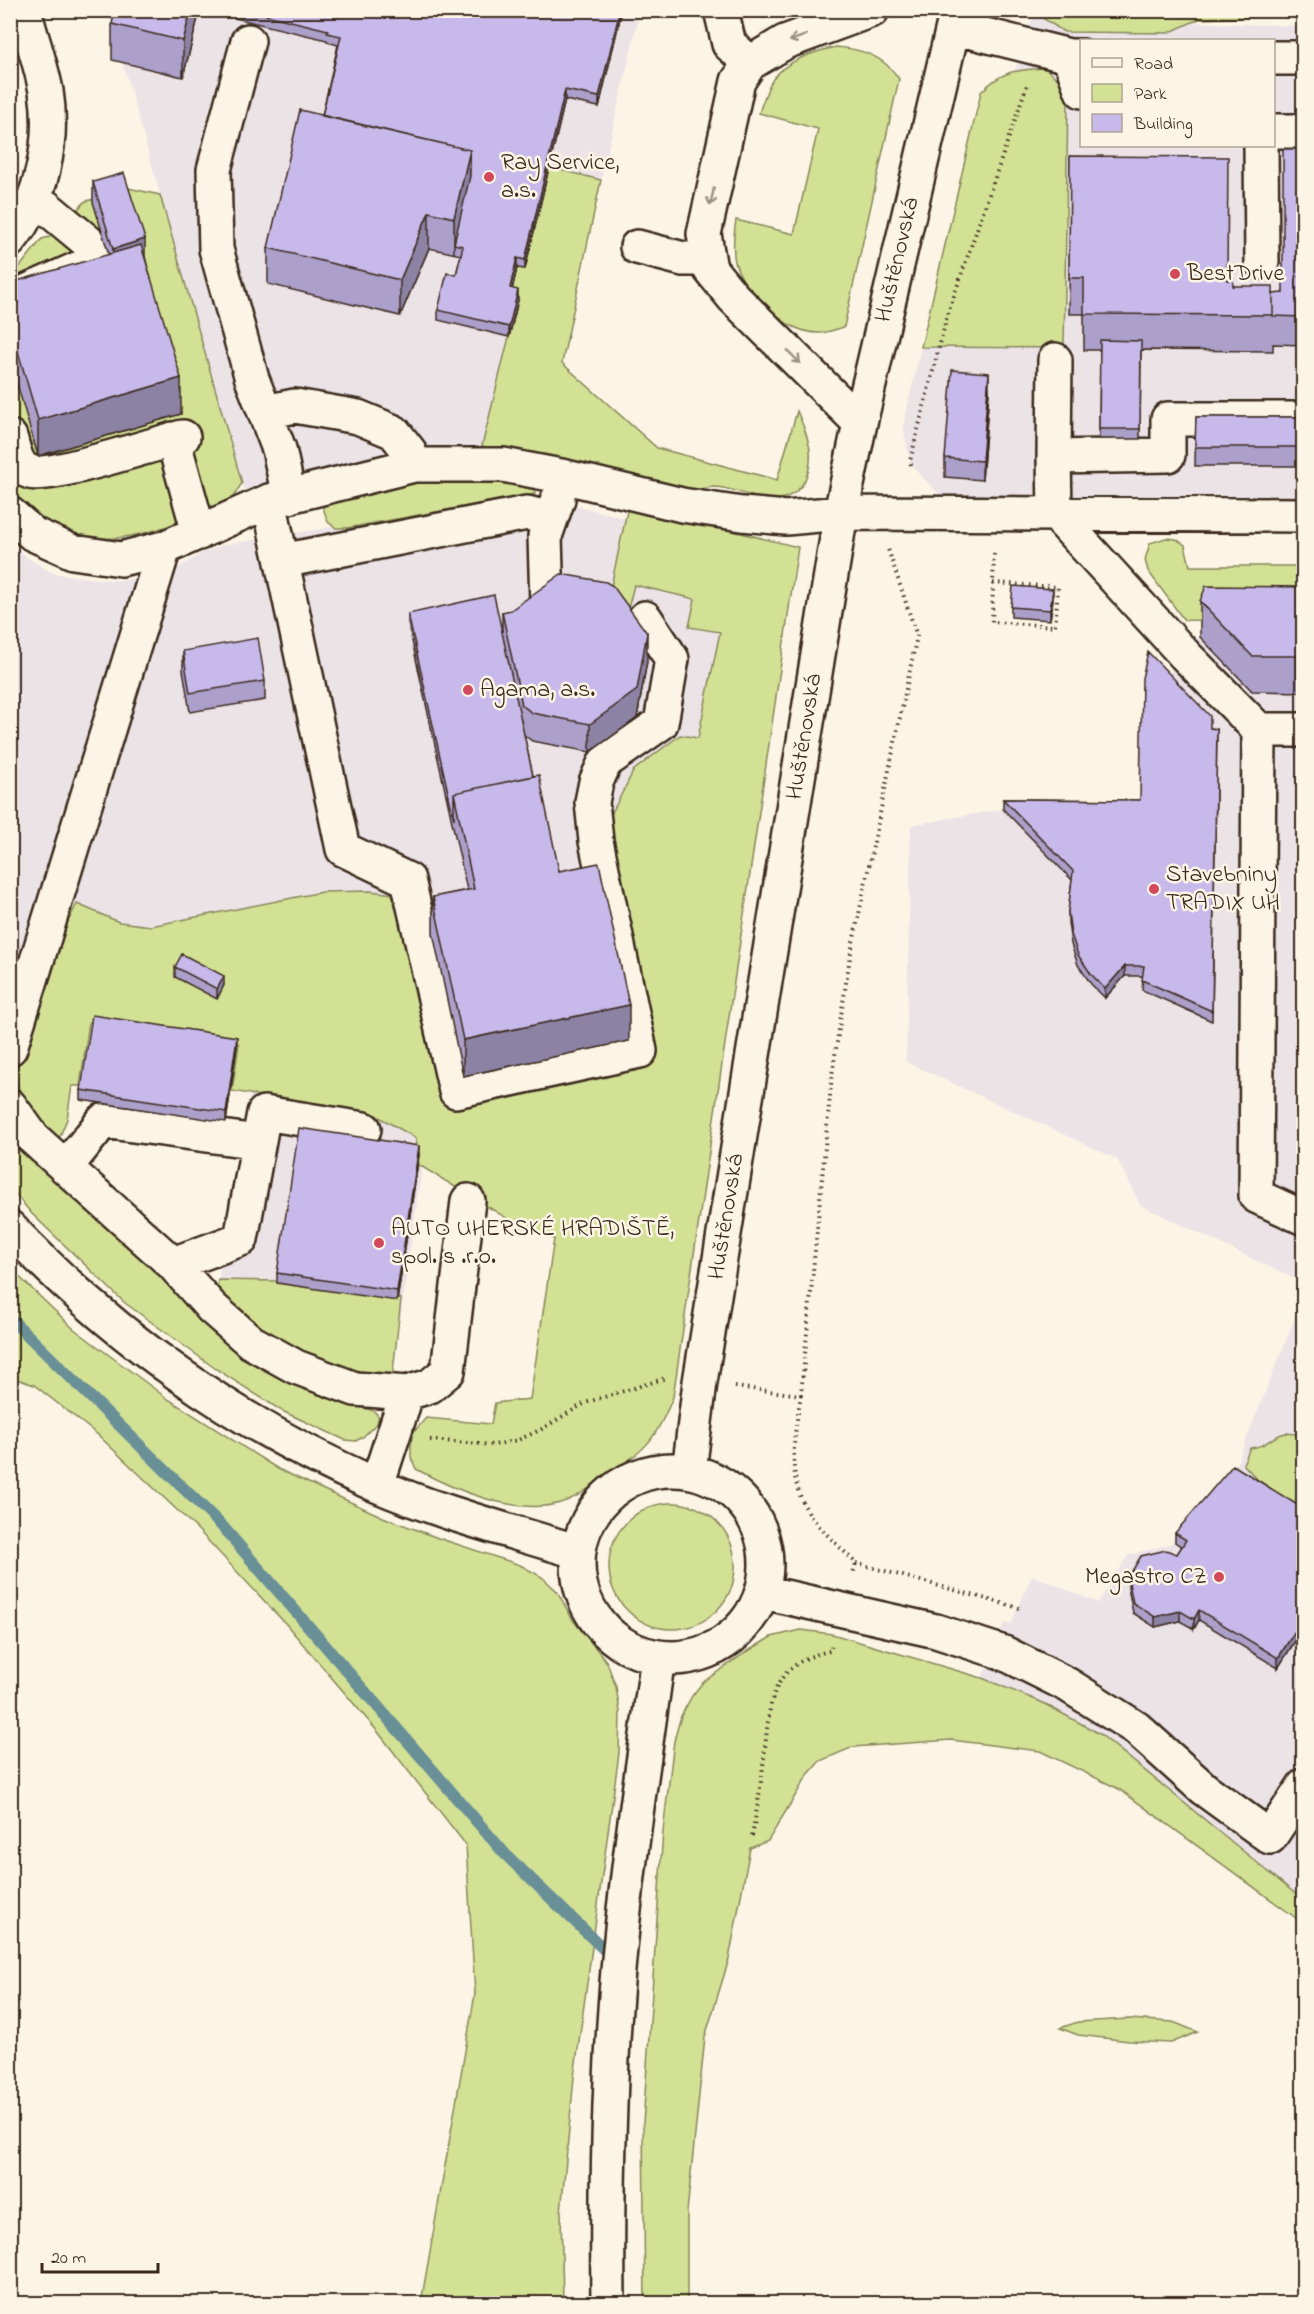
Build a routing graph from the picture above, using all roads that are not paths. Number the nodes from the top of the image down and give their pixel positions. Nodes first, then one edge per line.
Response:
1 (24, 10) edge
2 (721, 10) edge
3 (873, 10) edge
4 (955, 19) edge
5 (248, 41) dead end
6 (1064, 54) edge
7 (1275, 58) edge
8 (1304, 58) edge
9 (750, 63) junction
10 (1080, 88) edge
11 (1275, 131) edge
12 (1304, 131) edge
13 (1260, 147) edge
14 (34, 198) junction
15 (10, 240) edge
16 (637, 247) dead end
17 (708, 258) junction
18 (1262, 262) dead end
19 (10, 299) edge
20 (1054, 360) dead end
21 (265, 412) junction
22 (1304, 419) edge
23 (860, 423) junction
24 (10, 437) edge
25 (1054, 457) junction
26 (414, 465) junction
27 (566, 477) junction
28 (279, 499) junction
29 (841, 513) junction
30 (1055, 513) junction
31 (10, 514) edge
32 (1304, 515) edge
33 (551, 519) junction
34 (199, 533) junction
35 (164, 548) junction
36 (282, 561) junction
37 (547, 605) edge
38 (645, 618) dead end
39 (1259, 730) junction
40 (1304, 730) edge
41 (10, 1048) edge
42 (10, 1106) edge
43 (364, 1129) dead end
44 (258, 1142) junction
45 (66, 1167) junction
46 (468, 1201) dead end
47 (1304, 1218) edge
48 (10, 1228) edge
49 (173, 1264) junction
50 (407, 1393) junction
51 (688, 1471) junction
52 (377, 1485) junction
53 (578, 1552) junction
54 (763, 1592) junction
55 (658, 1657) junction
56 (1304, 1786) edge
57 (608, 2304) edge

1 - 14 street
2 - 9 street
3 -> 9 street
4 - 6 street
4 - 23 street, Huštěnovská
5 - 21 street
6 - 10 street
7 - 8 street
9 -> 17 street
11 - 12 street
13 - 18 street
14 - 15 street
14 - 19 street
16 - 17 street
17 -> 23 street
20 - 25 street
21 - 26 street
21 - 28 street
22 - 25 street
23 - 29 street, Huštěnovská
24 - 34 street
25 - 30 street
26 - 27 street
26 - 28 street
27 - 29 street
27 - 33 street
28 - 34 street
28 - 36 street
29 - 30 street
29 - 51 street, Huštěnovská
30 - 32 street
30 - 39 street
31 - 35 street
33 - 36 street
33 - 37 street
34 - 35 street
35 - 41 street
36 - 38 street
39 - 40 street
39 - 47 street
42 - 45 street
43 - 44 street
44 - 45 street
44 - 49 street
45 - 49 street
46 - 50 street
48 - 52 street
49 - 50 street
50 - 52 street
51 - 53 street
51 - 54 street
52 - 53 street
53 - 55 street
54 - 55 street
54 - 56 street
55 - 57 street

